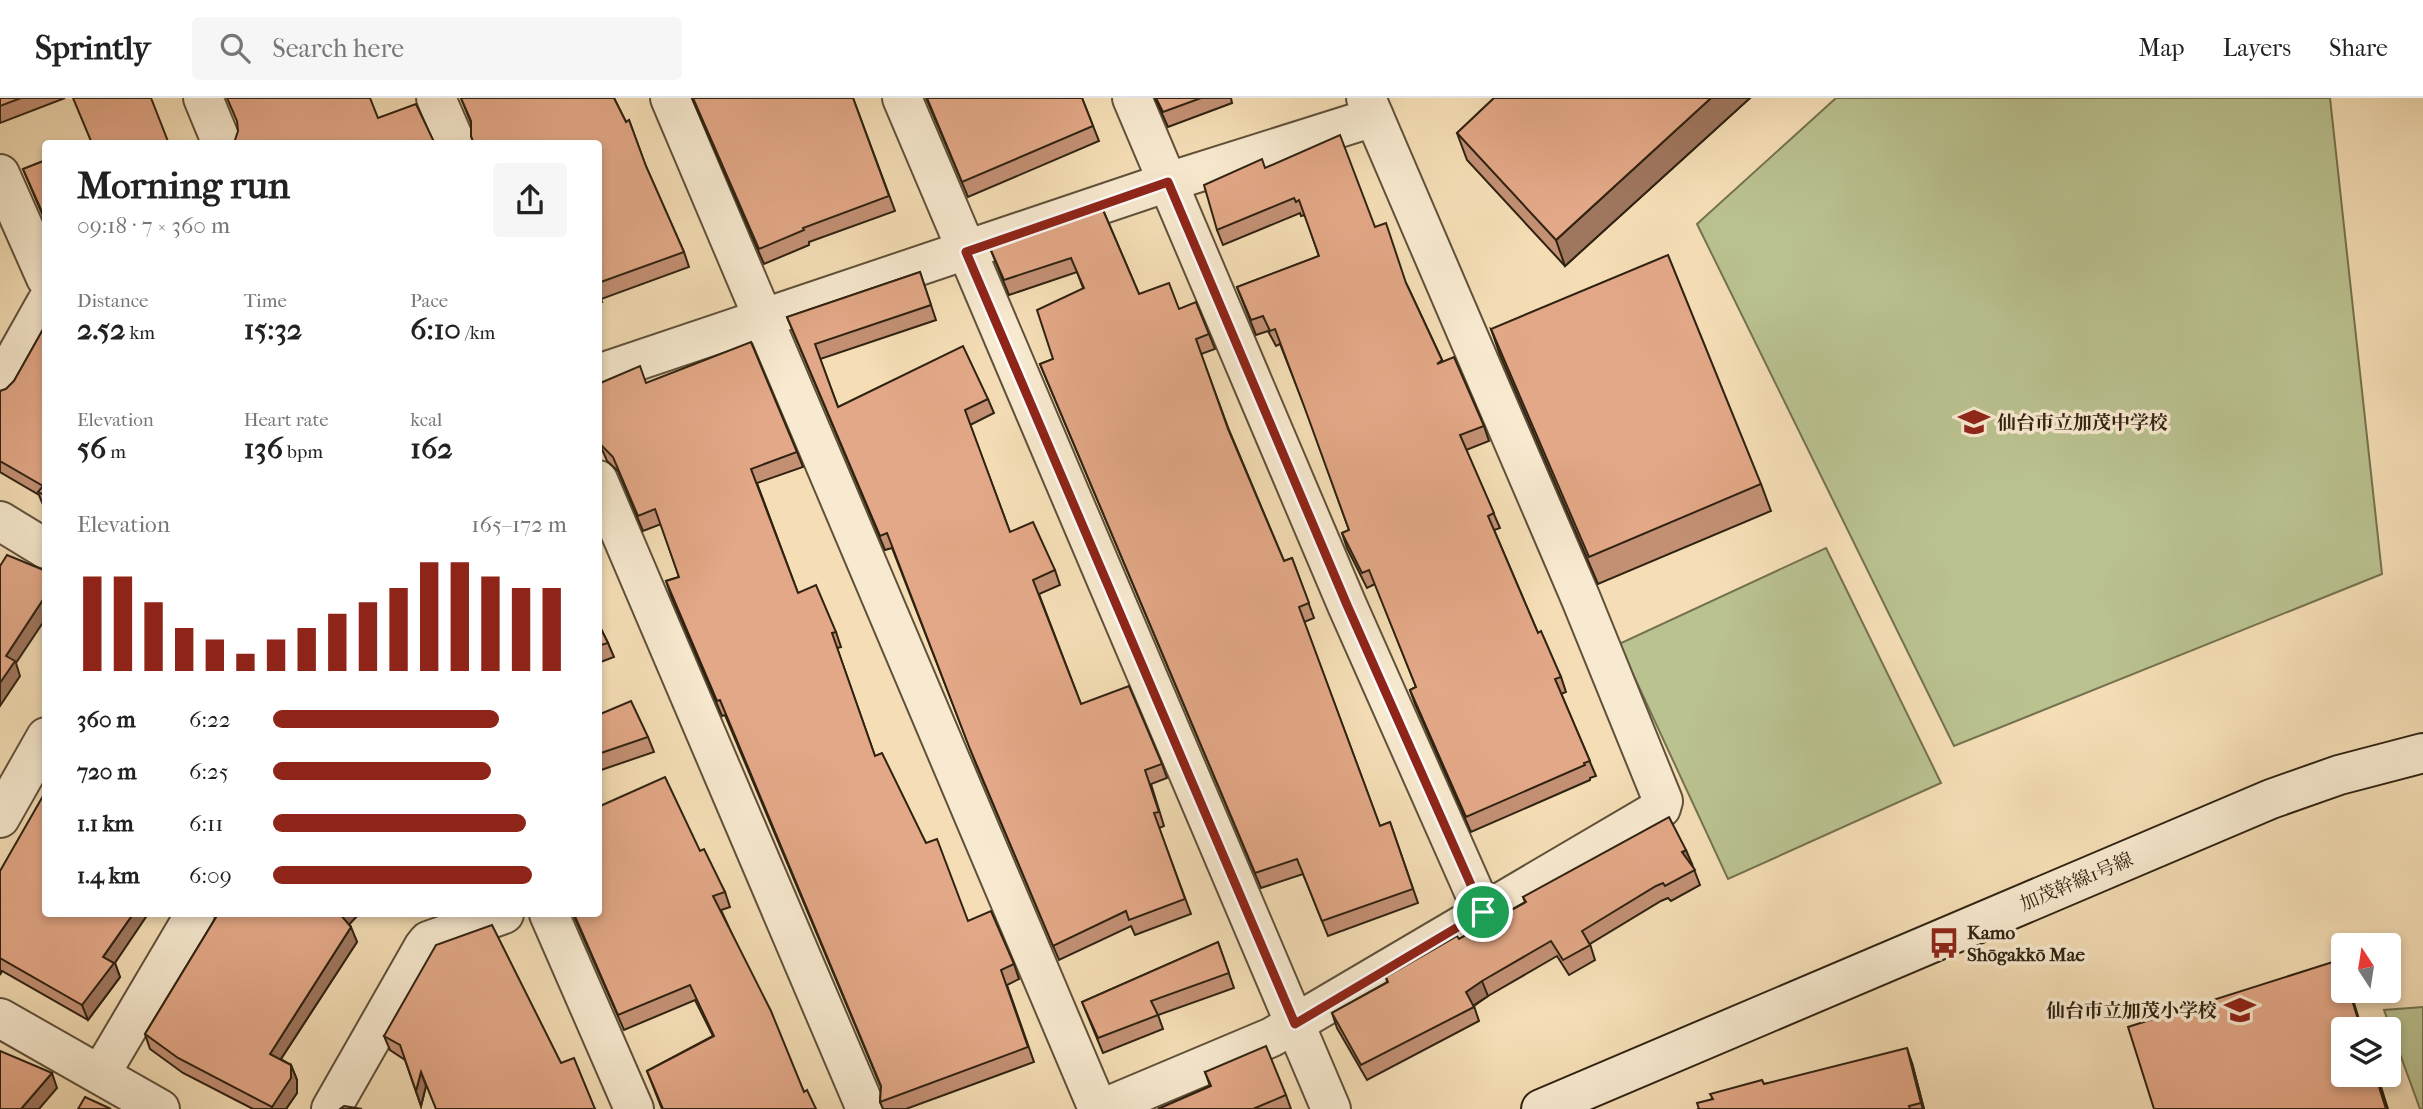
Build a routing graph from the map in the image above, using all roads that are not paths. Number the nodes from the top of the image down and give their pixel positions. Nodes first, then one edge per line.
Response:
1 (203, 98) edge
2 (436, 98) edge
3 (670, 98) edge
4 (902, 98) edge
5 (1132, 98) edge
6 (1370, 107) edge
7 (220, 140) edge
8 (454, 140) edge
9 (0, 174) edge
10 (1168, 182) junction
11 (966, 252) junction
12 (42, 269) edge
13 (42, 310) edge
14 (763, 320) junction
15 (602, 373) edge
16 (0, 385) edge
17 (602, 489) edge
18 (0, 522) edge
19 (42, 547) edge
20 (42, 741) edge
21 (2423, 753) edge
22 (11, 772) edge
23 (0, 818) edge
24 (1483, 912) junction
25 (193, 917) edge
26 (496, 917) edge
27 (550, 917) edge
28 (0, 1018) edge
29 (1295, 1024) junction
30 (101, 1073) junction
31 (160, 1109) edge
32 (331, 1109) edge
33 (634, 1109) edge
34 (866, 1109) edge
35 (1099, 1109) edge
36 (1331, 1109) edge
37 (1541, 1109) edge

1 - 7 street
2 - 8 street
3 - 14 street
4 - 11 street
5 - 10 street
6 - 10 street
6 - 24 street
9 - 12 street
10 - 11 street
10 - 24 street
11 - 14 street
11 - 29 street
13 - 16 street
14 - 15 street
14 - 35 street
17 - 34 street
18 - 19 street
20 - 22 street
21 - 37 street, 加茂幹線1号線
22 - 23 street
24 - 29 street
25 - 30 street
26 - 32 street
27 - 33 street
28 - 30 street
29 - 35 street
29 - 36 street
30 - 31 street

